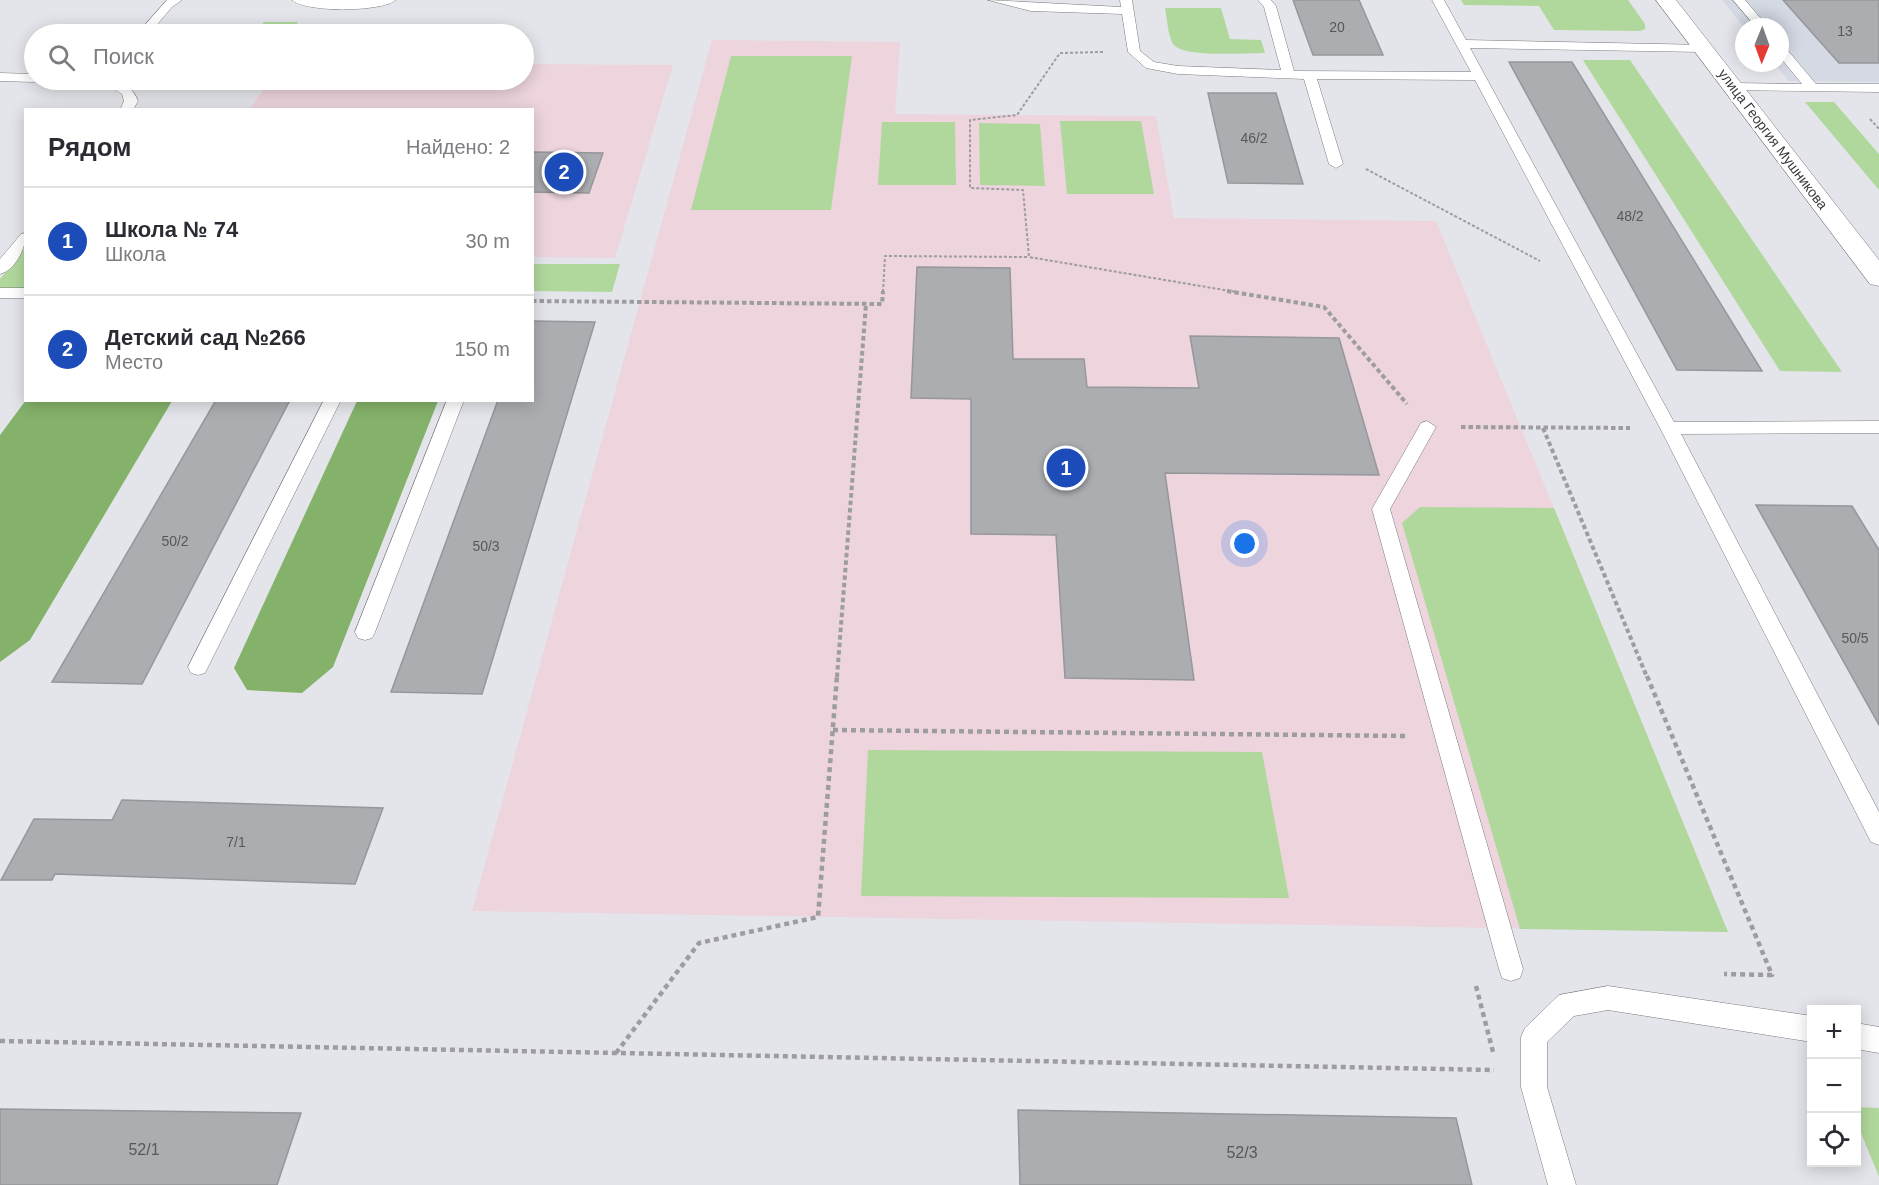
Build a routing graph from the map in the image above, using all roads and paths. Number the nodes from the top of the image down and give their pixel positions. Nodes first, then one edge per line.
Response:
1 (176, 0) edge
2 (298, 0) edge
3 (390, 0) edge
4 (994, 0) edge
5 (1264, 0) edge
6 (1438, 0) edge
7 (1666, 0) edge
8 (1739, 0) edge
9 (1126, 6) edge
10 (1754, 18) edge
11 (151, 24) edge
12 (1461, 44) junction
13 (1703, 48) junction
14 (1134, 52) junction
15 (1789, 60) edge
16 (1289, 75) junction
17 (1309, 75) junction
18 (1477, 76) junction
19 (0, 77) edge
20 (24, 78) edge
21 (1734, 87) junction
22 (1813, 88) junction
23 (1879, 88) edge
24 (124, 90) edge
25 (127, 108) edge
26 (1336, 164) dead end
27 (1358, 165) dead end
28 (24, 239) edge
29 (1029, 257) junction
30 (1550, 266) dead end
31 (0, 269) edge
32 (1879, 278) edge
33 (0, 292) edge
34 (24, 293) edge
35 (534, 301) edge
36 (866, 304) junction
37 (332, 402) edge
38 (455, 402) edge
39 (1427, 427) junction
40 (1879, 427) edge
41 (1543, 428) junction
42 (1669, 428) junction
43 (365, 633) dead end
44 (198, 667) dead end
45 (833, 730) junction
46 (1444, 736) junction
47 (1879, 834) edge
48 (1510, 969) joint
49 (1713, 973) dead end
50 (1807, 1028) edge
51 (1861, 1037) edge
52 (1879, 1040) edge
53 (0, 1041) edge
54 (616, 1053) junction
55 (1562, 1185) edge

1 - 11 lane
2 - 3 lane
4 - 9 lane
5 - 16 lane
6 - 12 lane
7 - 13 street, улица Георгия Мушникова
8 - 10 lane
9 - 14 lane
12 - 13 lane
12 - 18 lane
13 - 21 street, улица Георгия Мушникова
14 - 16 lane
14 - 29 path
15 - 22 lane
16 - 17 lane
17 - 18 lane
17 - 26 lane
18 - 42 lane
19 - 20 lane
21 - 22 lane
21 - 32 street, улица Георгия Мушникова
22 - 23 lane
24 - 25 lane
27 - 30 path
28 - 31 lane
29 - 36 path
29 - 39 path
33 - 34 lane
35 - 36 path
36 - 45 path
37 - 44 lane
38 - 43 lane
39 - 41 path
39 - 46 lane
40 - 42 lane
41 - 42 path
41 - 49 path
42 - 47 lane
45 - 46 path
45 - 54 path
46 - 48 lane
48 - 54 path
50 - 55 lane
51 - 52 lane
53 - 54 path

